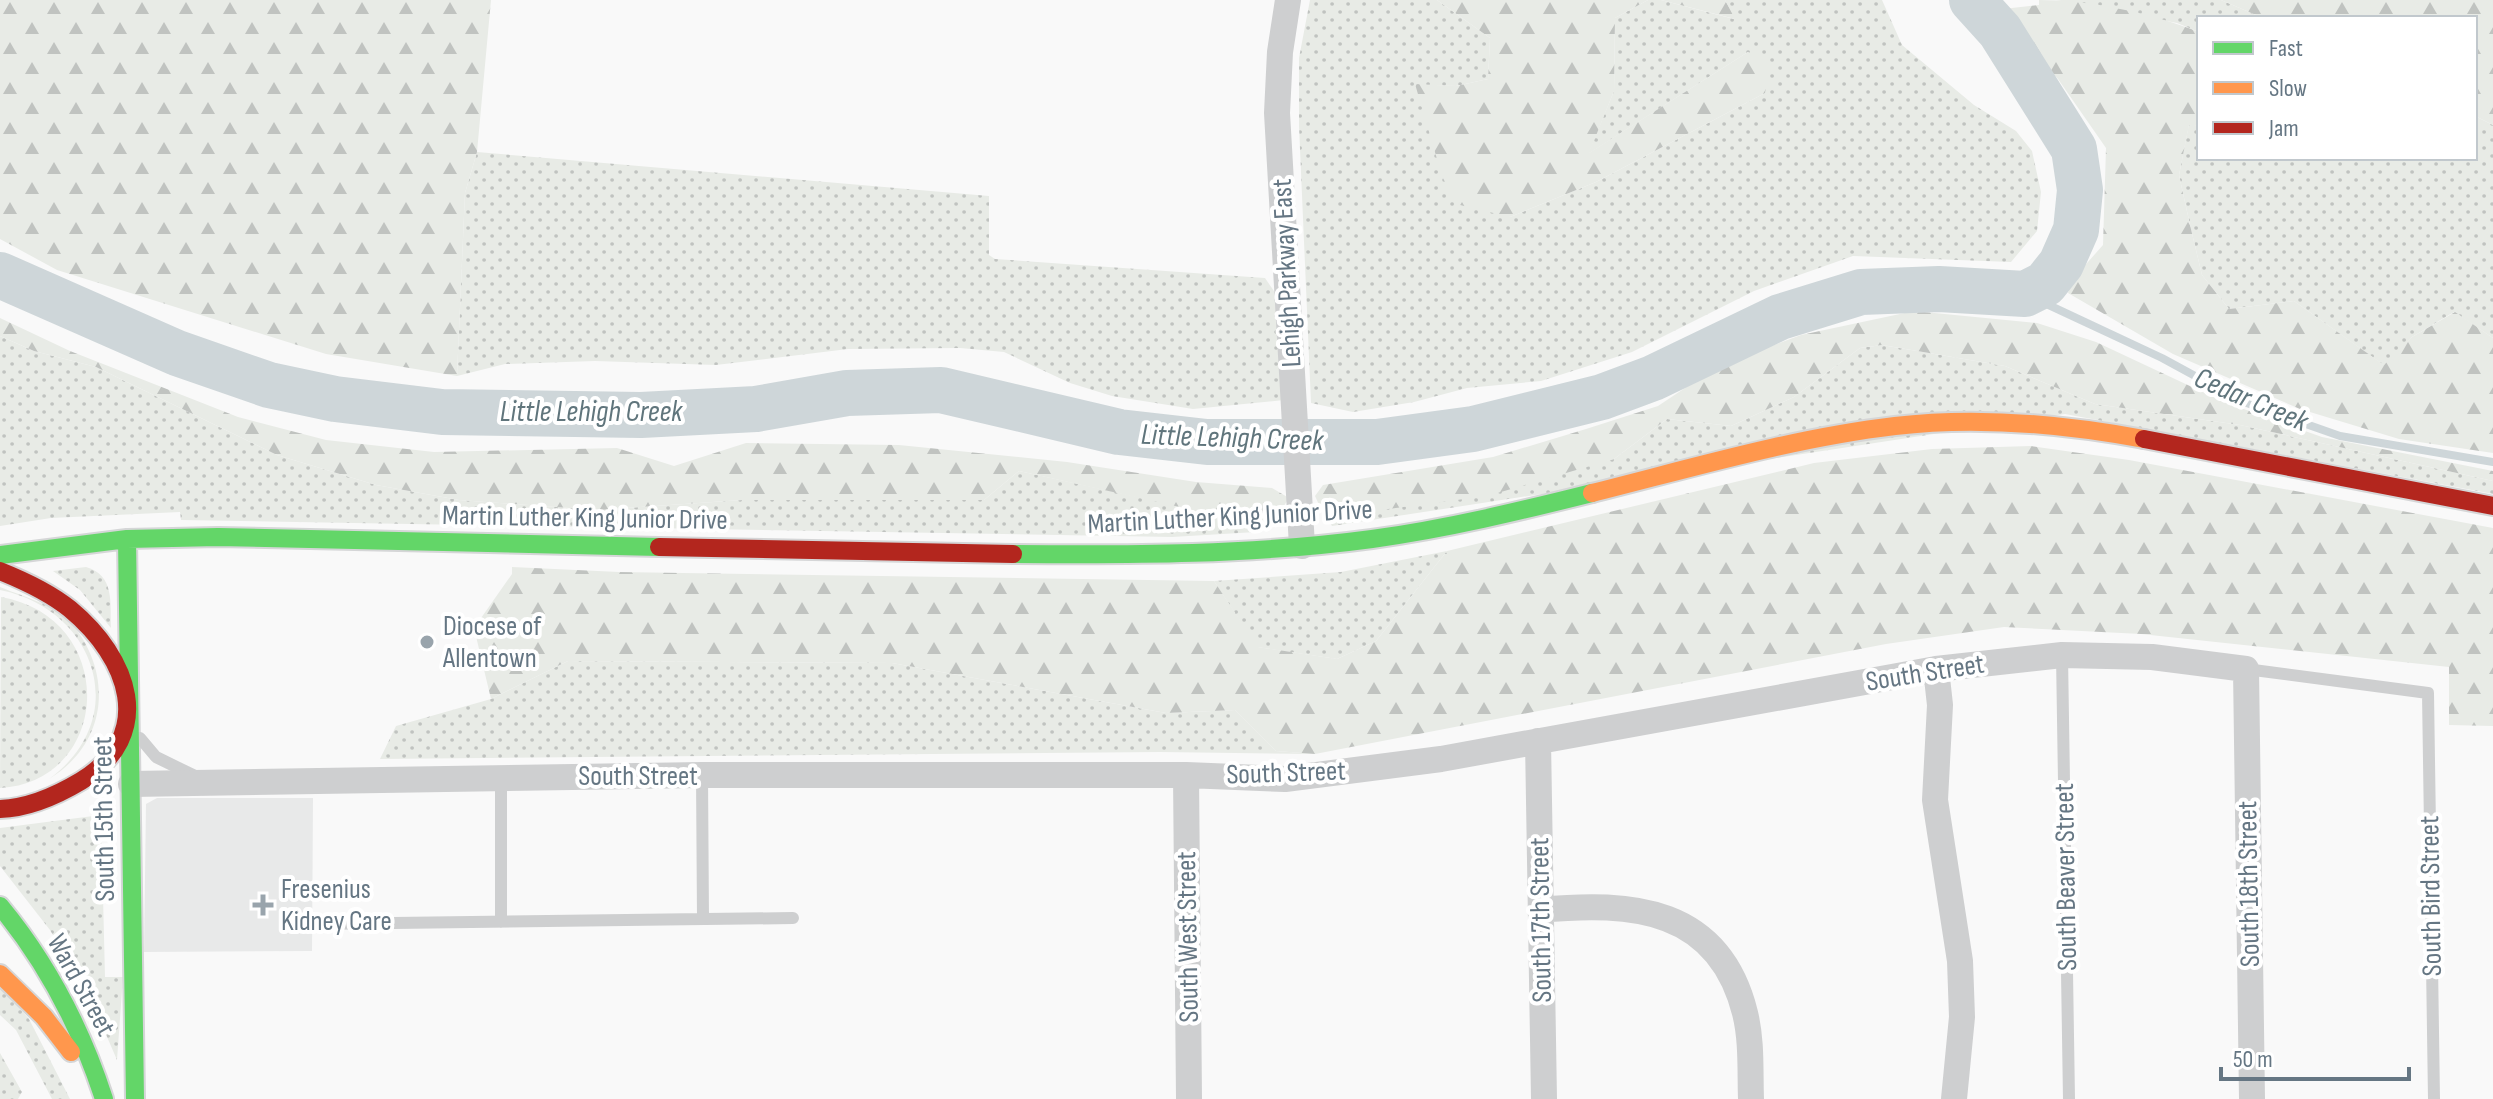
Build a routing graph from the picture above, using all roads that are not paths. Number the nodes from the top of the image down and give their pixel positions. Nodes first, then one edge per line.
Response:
1 (1288, 0) edge
2 (2493, 506) edge
3 (127, 539) junction
4 (1302, 546) junction
5 (0, 555) edge
6 (0, 571) edge
7 (2062, 655) junction
8 (1936, 669) junction
9 (2246, 669) junction
10 (2428, 693) joint
11 (130, 703) junction
12 (1538, 741) junction
13 (702, 775) junction
14 (1186, 775) junction
15 (501, 777) junction
16 (210, 781) junction
17 (118, 787) junction
18 (50, 798) junction
19 (0, 809) edge
20 (0, 906) edge
21 (1540, 910) junction
22 (793, 918) dead end
23 (703, 919) junction
24 (501, 922) junction
25 (315, 924) dead end
26 (0, 974) edge
27 (104, 1097) edge
28 (135, 1099) edge
29 (1189, 1099) edge
30 (1544, 1099) edge
31 (1751, 1099) edge
32 (1954, 1099) edge
33 (2069, 1099) edge
34 (2252, 1099) edge
35 (2434, 1099) edge

1 - 4 street, Lehigh Parkway East
2 - 4 main road, Martin Luther King Junior Drive
3 - 4 main road, Martin Luther King Junior Drive
3 - 5 main road, Martin Luther King Junior Drive
3 - 11 main road, South 15th Street
6 - 11 main road
7 - 8 street, South Street
7 - 9 street, South Street
7 - 33 lane, South Beaver Street
8 - 12 street, South Street
8 - 32 street
9 - 10 lane, South Street
9 - 34 street, South 18th Street
10 - 35 lane, South Bird Street
11 - 16 lane
11 - 17 main road, South 15th Street
11 - 18 main road
12 - 14 street, South Street
12 - 21 street, South 17th Street
13 - 14 street, South Street
13 - 15 street, South Street
13 - 23 lane
14 - 29 street, South West Street
15 - 16 street, South Street
15 - 24 lane
16 - 17 street, South Street
17 - 18 main road
17 - 28 main road, South 15th Street
18 - 19 main road
20 - 27 main road, Ward Street
21 - 30 street, South 17th Street
21 - 31 street
22 - 23 lane
23 - 24 lane
24 - 25 lane
26 - 27 main road

